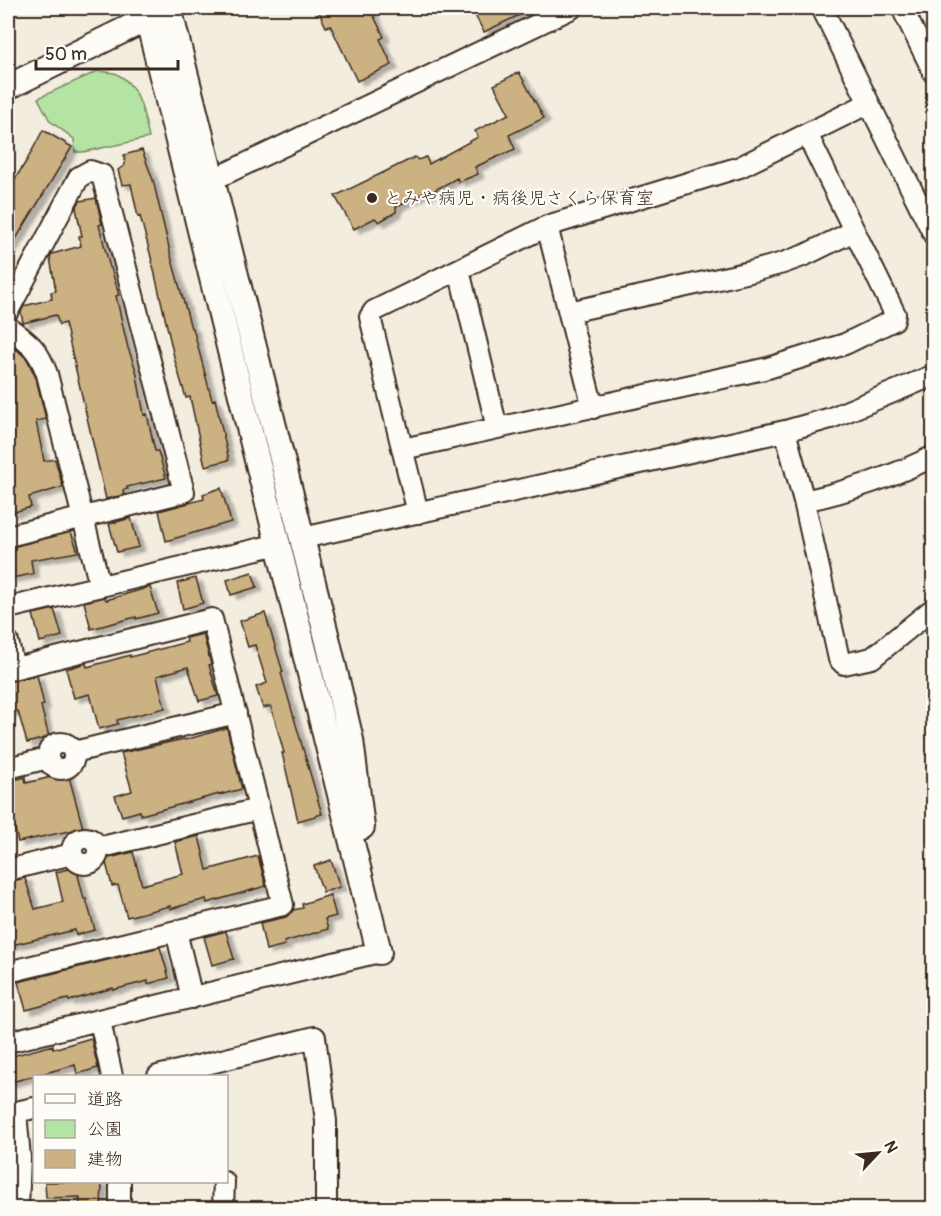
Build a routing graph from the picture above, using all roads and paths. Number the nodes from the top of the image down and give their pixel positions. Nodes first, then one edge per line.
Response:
1 (170, 8) edge
2 (572, 8) edge
3 (822, 8) edge
4 (902, 8) edge
5 (146, 13) edge
6 (933, 73) edge
7 (8, 87) edge
8 (869, 103) junction
9 (807, 134) junction
10 (212, 180) junction
11 (547, 226) junction
12 (854, 231) junction
13 (933, 235) edge
14 (459, 270) junction
15 (8, 311) edge
16 (569, 312) junction
17 (8, 327) edge
18 (933, 375) edge
19 (593, 408) junction
20 (497, 428) junction
21 (784, 431) junction
22 (403, 449) junction
23 (933, 456) edge
24 (804, 501) junction
25 (418, 513) junction
26 (83, 518) junction
27 (8, 536) edge
28 (303, 538) junction
29 (279, 544) junction
30 (100, 586) junction
31 (8, 608) edge
32 (933, 608) edge
33 (8, 642) edge
34 (11, 669) edge
35 (236, 713) junction
36 (8, 768) edge
37 (259, 809) junction
38 (8, 870) edge
39 (176, 931) junction
40 (380, 952) junction
41 (8, 972) edge
42 (192, 998) junction
43 (100, 1021) junction
44 (8, 1042) edge
45 (217, 1069) edge
46 (112, 1075) edge
47 (173, 1075) edge
48 (33, 1108) edge
49 (120, 1183) edge
50 (224, 1183) edge
51 (18, 1209) edge
52 (120, 1209) edge
53 (223, 1209) edge
54 (326, 1209) edge

1 - 5 street
1 - 10 street
2 - 10 street
3 - 8 street
4 - 6 street
5 - 7 street
5 - 29 street
8 - 9 street
8 - 13 street
9 - 11 street
9 - 12 street
10 - 28 street
11 - 14 street
11 - 16 street
12 - 16 street
12 - 19 street
14 - 20 street
14 - 22 street
15 - 26 street
16 - 19 street
17 - 26 street
18 - 21 street
19 - 20 street
20 - 22 street
21 - 24 street
21 - 25 street
22 - 25 street
23 - 24 street
24 - 32 street
25 - 28 street
26 - 27 street
26 - 30 street
28 - 40 street
29 - 30 street
29 - 40 street
30 - 31 street
33 - 34 street
34 - 35 street
35 - 36 street
35 - 37 street
37 - 38 street
37 - 39 street
39 - 41 street
39 - 42 street
40 - 42 street
42 - 43 street
43 - 44 street
43 - 46 street
45 - 47 street
45 - 54 street
48 - 51 street
49 - 52 street
50 - 53 street

